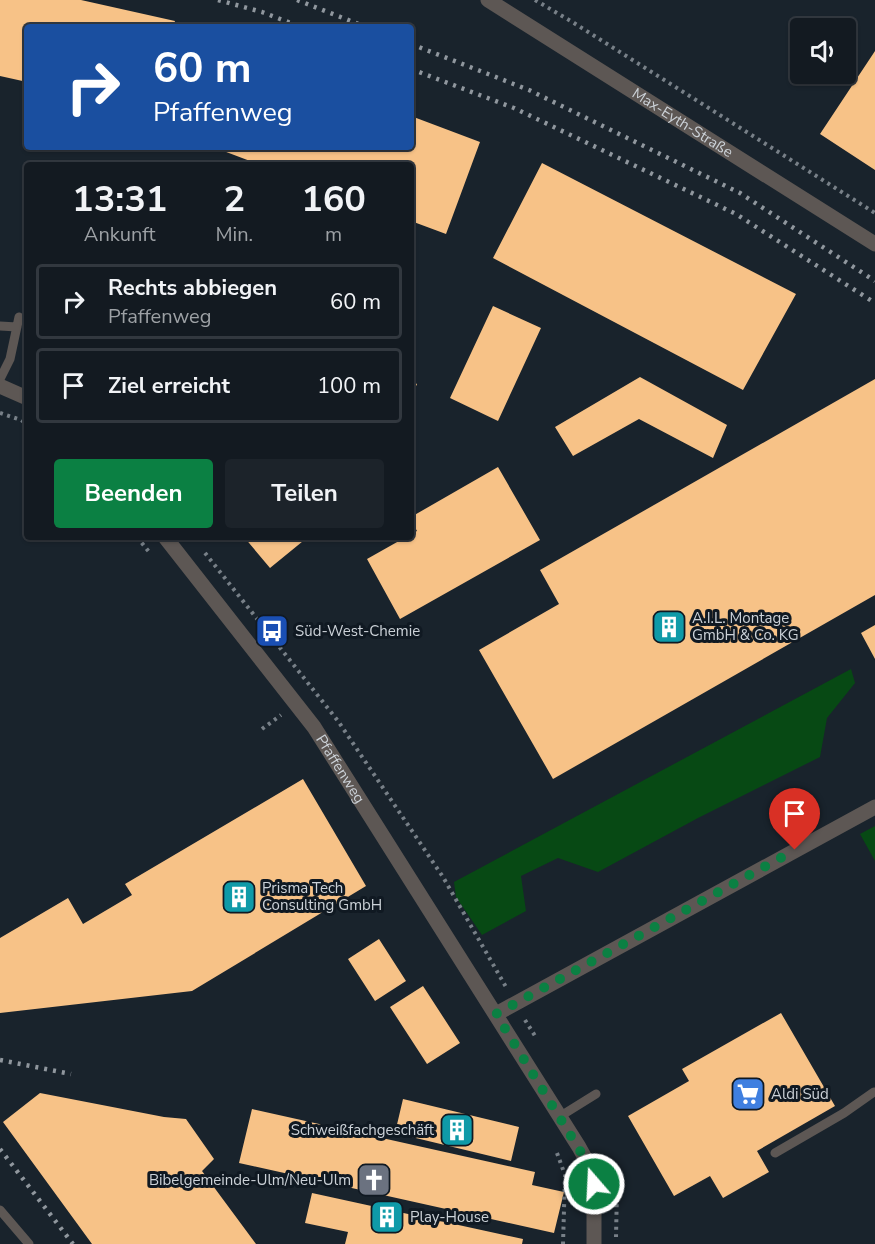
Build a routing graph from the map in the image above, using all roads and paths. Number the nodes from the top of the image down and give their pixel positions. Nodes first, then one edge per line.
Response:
1 (488, 0) edge
2 (535, 0) edge
3 (875, 213) edge
4 (875, 244) edge
5 (0, 326) edge
6 (0, 379) edge
7 (0, 386) edge
8 (24, 397) edge
9 (0, 413) edge
10 (24, 422) edge
11 (139, 540) edge
12 (167, 540) edge
13 (151, 554) dead end
14 (274, 706) dead end
15 (281, 715) junction
16 (288, 723) dead end
17 (262, 729) dead end
18 (875, 807) edge
19 (496, 1014) junction
20 (874, 1092) edge
21 (596, 1094) dead end
22 (559, 1117) junction
23 (553, 1147) dead end
24 (775, 1153) dead end
25 (0, 1210) edge
26 (29, 1244) edge
27 (563, 1244) edge
28 (594, 1244) edge

1 - 4 street, Max-Eyth-Straße
2 - 3 path
5 - 6 lane
7 - 8 street
9 - 10 path
11 - 13 path
12 - 19 street, Pfaffenweg
14 - 15 path
15 - 16 path
15 - 17 path
18 - 19 street
19 - 22 street, Pfaffenweg
20 - 24 lane
21 - 22 lane
22 - 28 street, Pfaffenweg
23 - 27 path
25 - 26 lane

